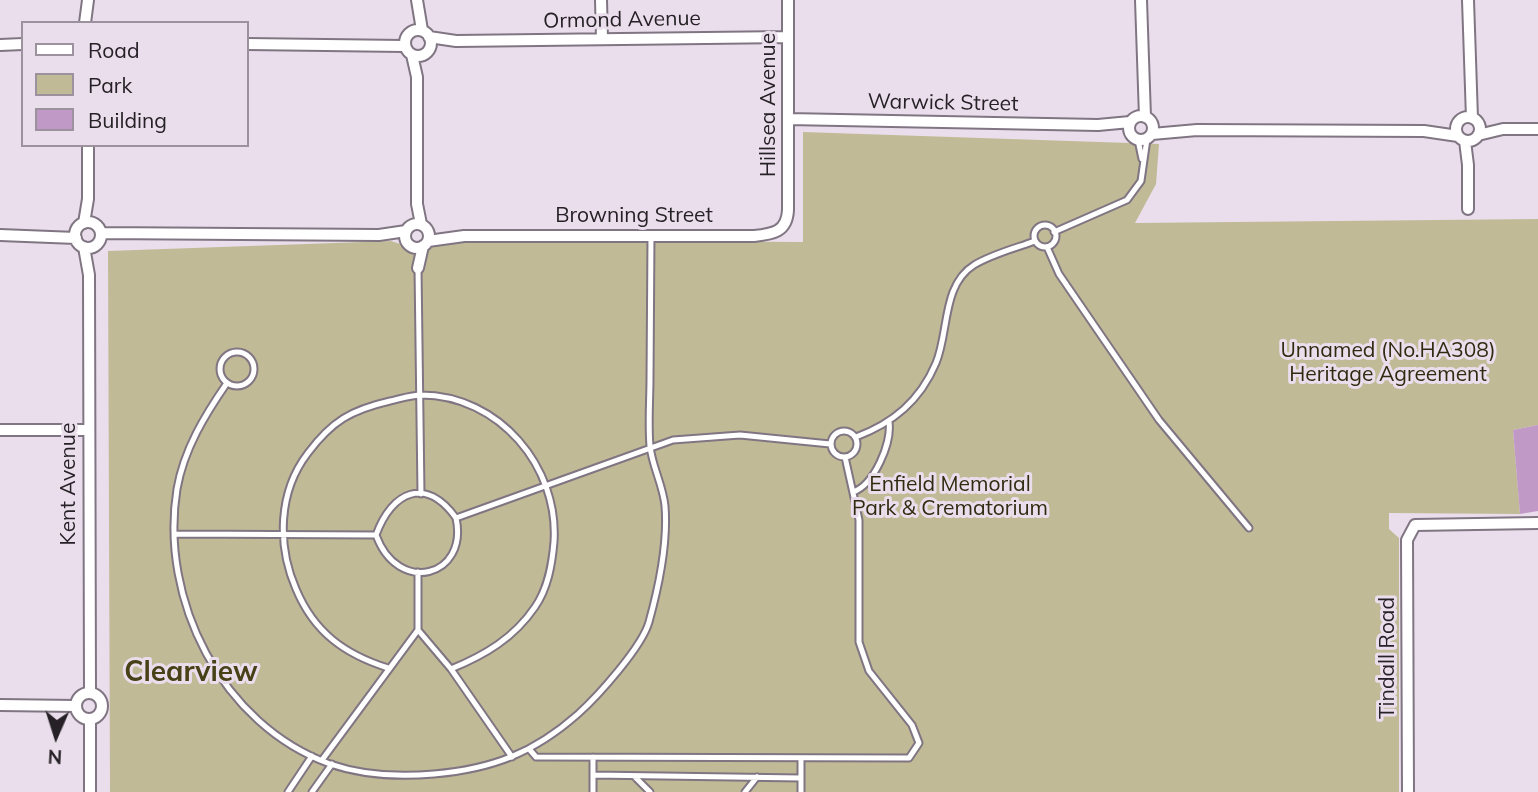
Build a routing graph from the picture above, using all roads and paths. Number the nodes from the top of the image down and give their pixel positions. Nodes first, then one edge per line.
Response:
1 (601, 0) edge
2 (788, 0) edge
3 (1141, 0) edge
4 (1468, 0) edge
5 (417, 4) edge
6 (788, 37) junction
7 (602, 39) junction
8 (417, 43) junction
9 (21, 44) edge
10 (248, 44) edge
11 (0, 45) edge
12 (788, 119) junction
13 (1135, 122) junction
14 (1468, 129) junction
15 (1538, 129) edge
16 (1147, 135) junction
17 (88, 147) edge
18 (1468, 209) dead end
19 (788, 210) joint
20 (83, 228) junction
21 (1055, 232) junction
22 (0, 235) edge
23 (417, 235) junction
24 (651, 236) junction
25 (1035, 241) junction
26 (95, 242) junction
27 (1047, 247) junction
28 (418, 268) joint
29 (227, 383) junction
30 (419, 395) junction
31 (888, 422) junction
32 (0, 430) edge
33 (87, 430) junction
34 (856, 438) junction
35 (830, 444) junction
36 (650, 447) junction
37 (845, 457) junction
38 (547, 485) junction
39 (853, 492) junction
40 (421, 494) junction
41 (456, 518) junction
42 (1538, 523) edge
43 (1248, 528) dead end
44 (176, 534) junction
45 (282, 534) junction
46 (376, 535) junction
47 (418, 572) junction
48 (418, 630) junction
49 (388, 668) junction
50 (452, 669) junction
51 (90, 692) junction
52 (0, 705) edge
53 (76, 706) junction
54 (90, 719) junction
55 (530, 750) junction
56 (312, 756) junction
57 (512, 757) junction
58 (593, 757) junction
59 (801, 758) junction
60 (321, 760) junction
61 (332, 764) junction
62 (593, 775) junction
63 (634, 776) junction
64 (757, 777) junction
65 (801, 778) junction
66 (90, 792) edge
67 (288, 792) edge
68 (312, 792) edge
69 (593, 792) edge
70 (650, 792) edge
71 (745, 792) edge
72 (801, 792) edge
73 (1408, 792) edge

1 - 7 street
2 - 6 street, Hillsea Avenue
3 - 13 street
4 - 14 street
5 - 8 street
6 - 7 street, Ormond Avenue
6 - 12 street, Hillsea Avenue
7 - 8 street, Ormond Avenue
8 - 10 street, Ormond Avenue
8 - 23 street
9 - 11 street
12 - 13 street, Warwick Street
12 - 19 street, Hillsea Avenue
13 - 16 street
13 - 16 street
14 - 15 street
14 - 16 street
14 - 18 street
16 - 21 lane
17 - 20 street
19 - 24 street, Browning Street
20 - 22 street
20 - 26 street
20 - 26 street
21 - 25 lane
21 - 27 lane
23 - 24 street, Browning Street
23 - 26 street, Browning Street
23 - 28 street
24 - 36 lane
25 - 27 lane
25 - 31 lane
26 - 33 street, Kent Avenue
27 - 43 lane
28 - 30 lane
29 - 29 lane
29 - 44 lane
30 - 38 lane
30 - 40 lane
30 - 45 lane
31 - 34 lane
31 - 39 lane
32 - 33 street
33 - 51 street, Kent Avenue
34 - 35 lane
34 - 37 lane
35 - 36 lane
35 - 37 lane
36 - 38 lane
36 - 55 lane
37 - 39 lane
38 - 41 lane
38 - 50 lane
39 - 59 lane
40 - 41 lane
40 - 46 lane
41 - 47 lane
42 - 73 street, Tindall Road
44 - 45 lane
44 - 56 lane
45 - 46 lane
45 - 49 lane
46 - 47 lane
47 - 48 lane
48 - 49 lane
48 - 50 lane
49 - 60 lane
50 - 57 lane
51 - 53 street
51 - 54 street
52 - 53 street
53 - 54 street
54 - 66 street
55 - 57 lane
55 - 58 lane
56 - 60 lane
56 - 67 lane
57 - 61 lane
58 - 59 lane
58 - 62 lane
59 - 65 lane
60 - 61 lane
61 - 68 lane
62 - 63 lane
62 - 69 lane
63 - 64 lane
63 - 70 lane
64 - 65 lane
64 - 71 lane
65 - 72 lane

